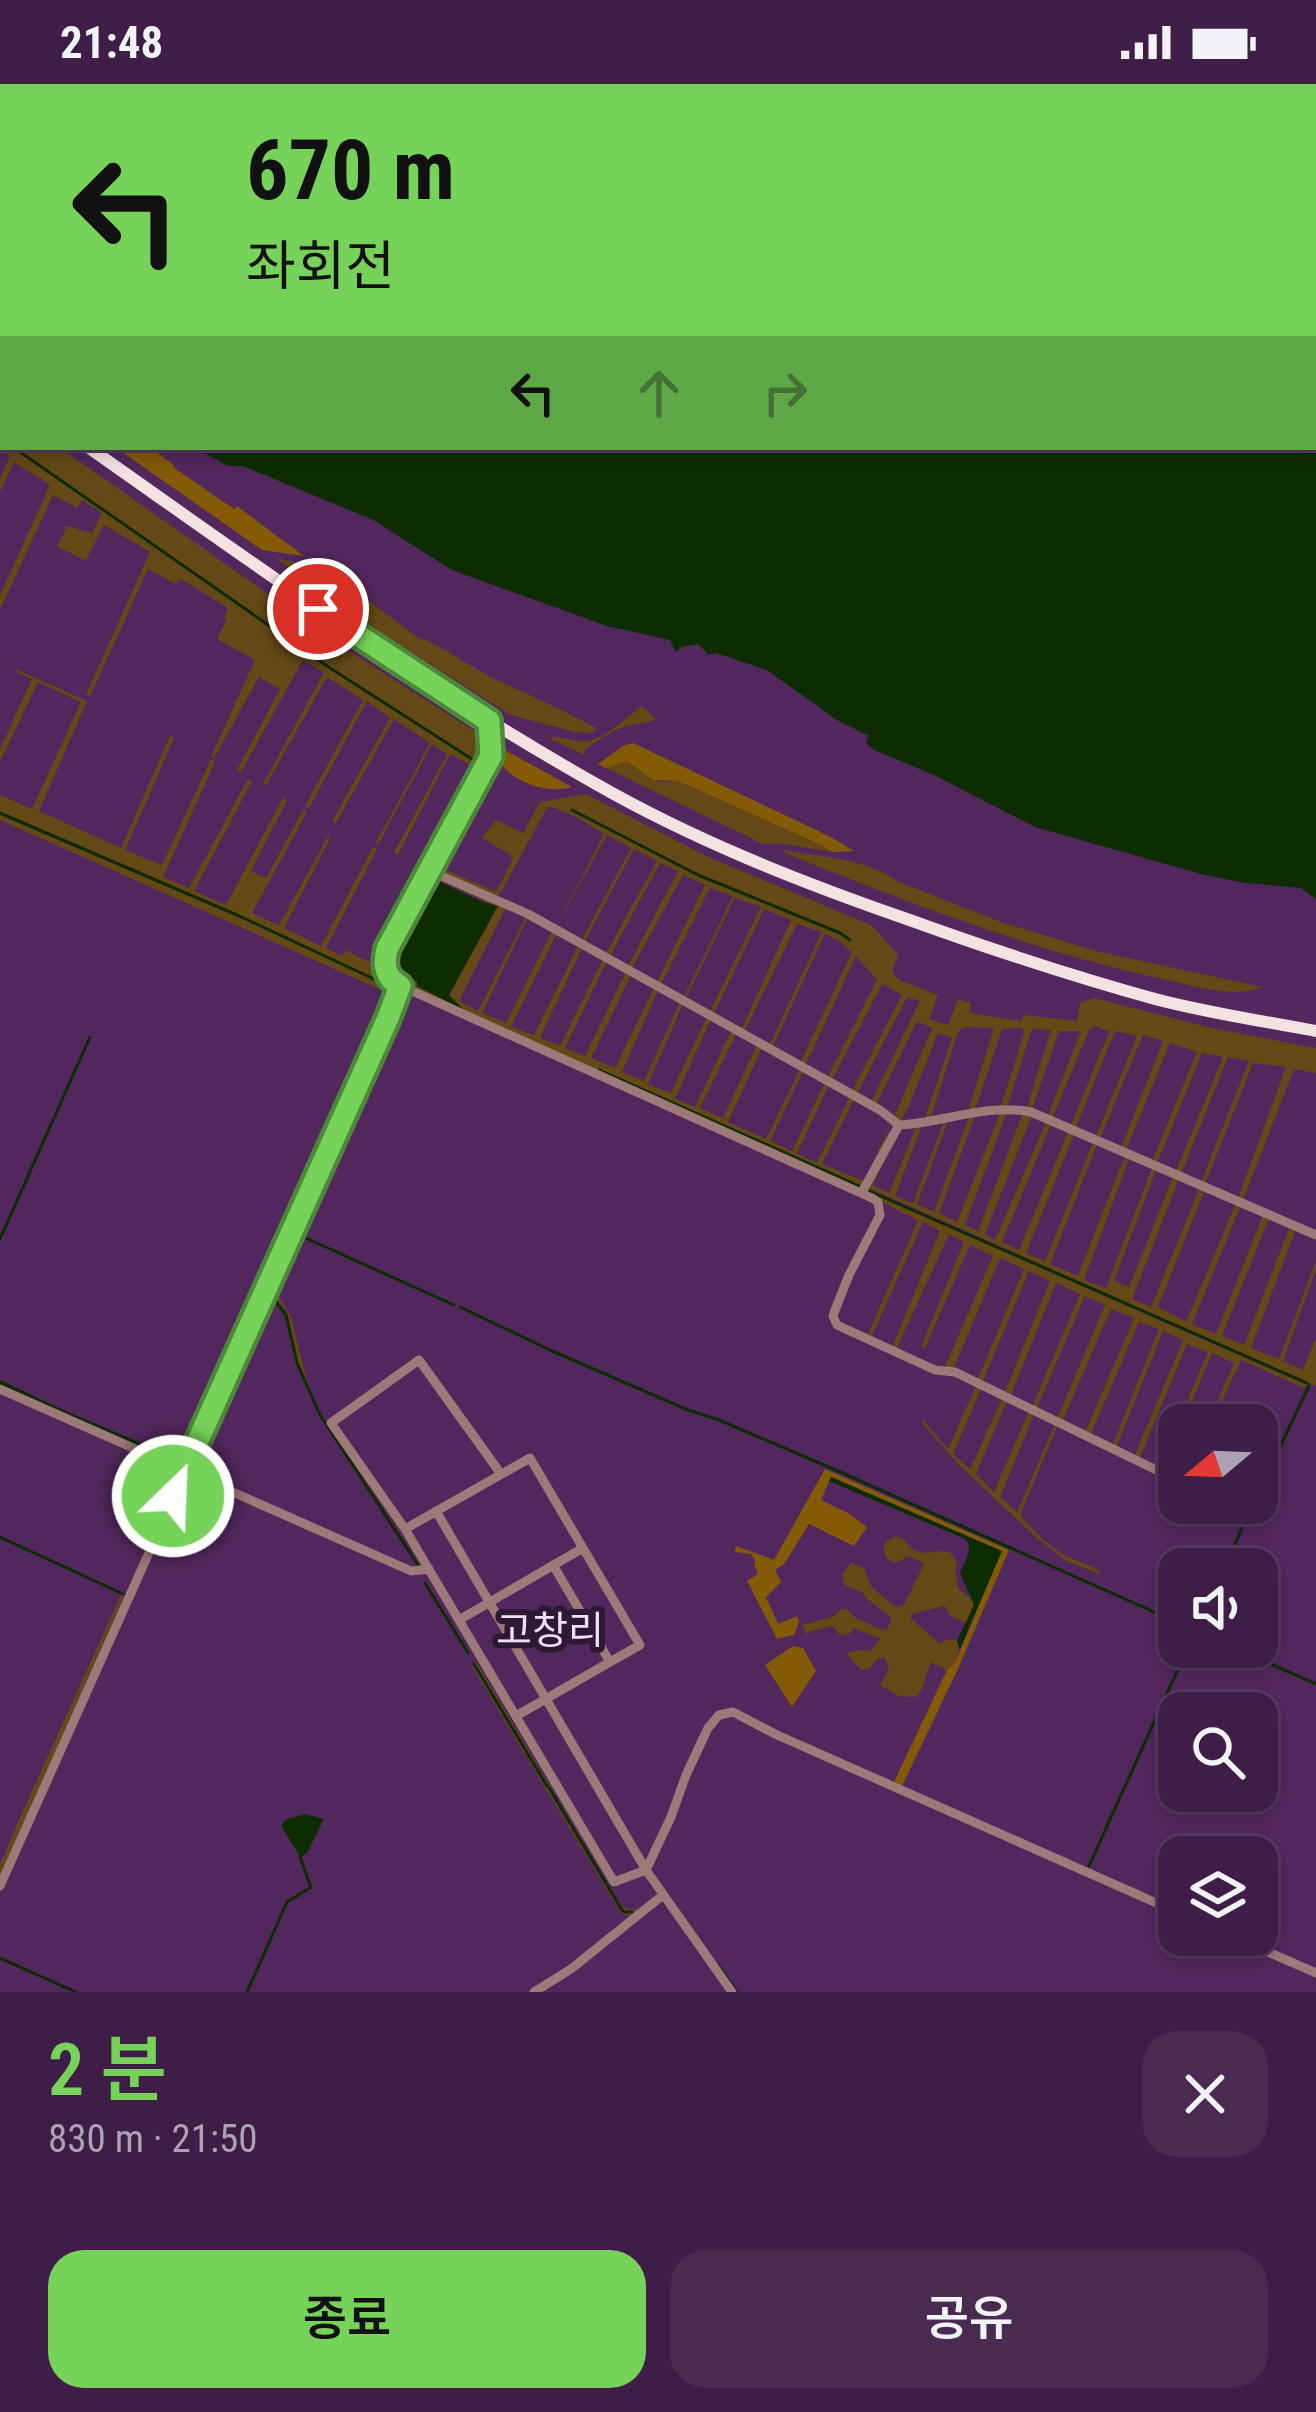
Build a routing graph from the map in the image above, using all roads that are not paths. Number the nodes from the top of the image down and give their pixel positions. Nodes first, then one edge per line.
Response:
1 (92, 450) edge
2 (489, 721) junction
3 (428, 870) junction
4 (400, 986) junction
5 (1316, 1031) edge
6 (899, 1125) junction
7 (862, 1192) junction
8 (1316, 1235) edge
9 (0, 1389) edge
10 (1158, 1470) edge
11 (184, 1472) junction
12 (501, 1474) junction
13 (436, 1510) junction
14 (405, 1529) junction
15 (583, 1548) junction
16 (554, 1564) junction
17 (429, 1569) junction
18 (490, 1602) junction
19 (459, 1620) junction
20 (610, 1662) junction
21 (546, 1699) junction
22 (516, 1716) junction
23 (646, 1870) junction
24 (0, 1886) edge
25 (662, 1895) junction
26 (1158, 1904) edge
27 (1277, 1956) edge
28 (1316, 1973) edge
29 (534, 1992) edge
30 (732, 1992) edge

1 - 2 highway
2 - 3 street
2 - 5 highway
3 - 4 street
3 - 6 street
4 - 7 street
4 - 11 street
6 - 7 street
6 - 8 street
7 - 10 street
9 - 11 street
11 - 17 street
11 - 24 street
12 - 13 street
12 - 14 street
12 - 15 street
13 - 14 street
13 - 18 street
14 - 17 street
15 - 16 street
15 - 20 street
16 - 18 street
16 - 20 street
17 - 19 street
18 - 19 street
18 - 21 street
19 - 22 street
20 - 21 street
21 - 22 street
21 - 23 street
22 - 23 street
23 - 25 street
23 - 26 street
25 - 29 street
25 - 30 street
27 - 28 street

